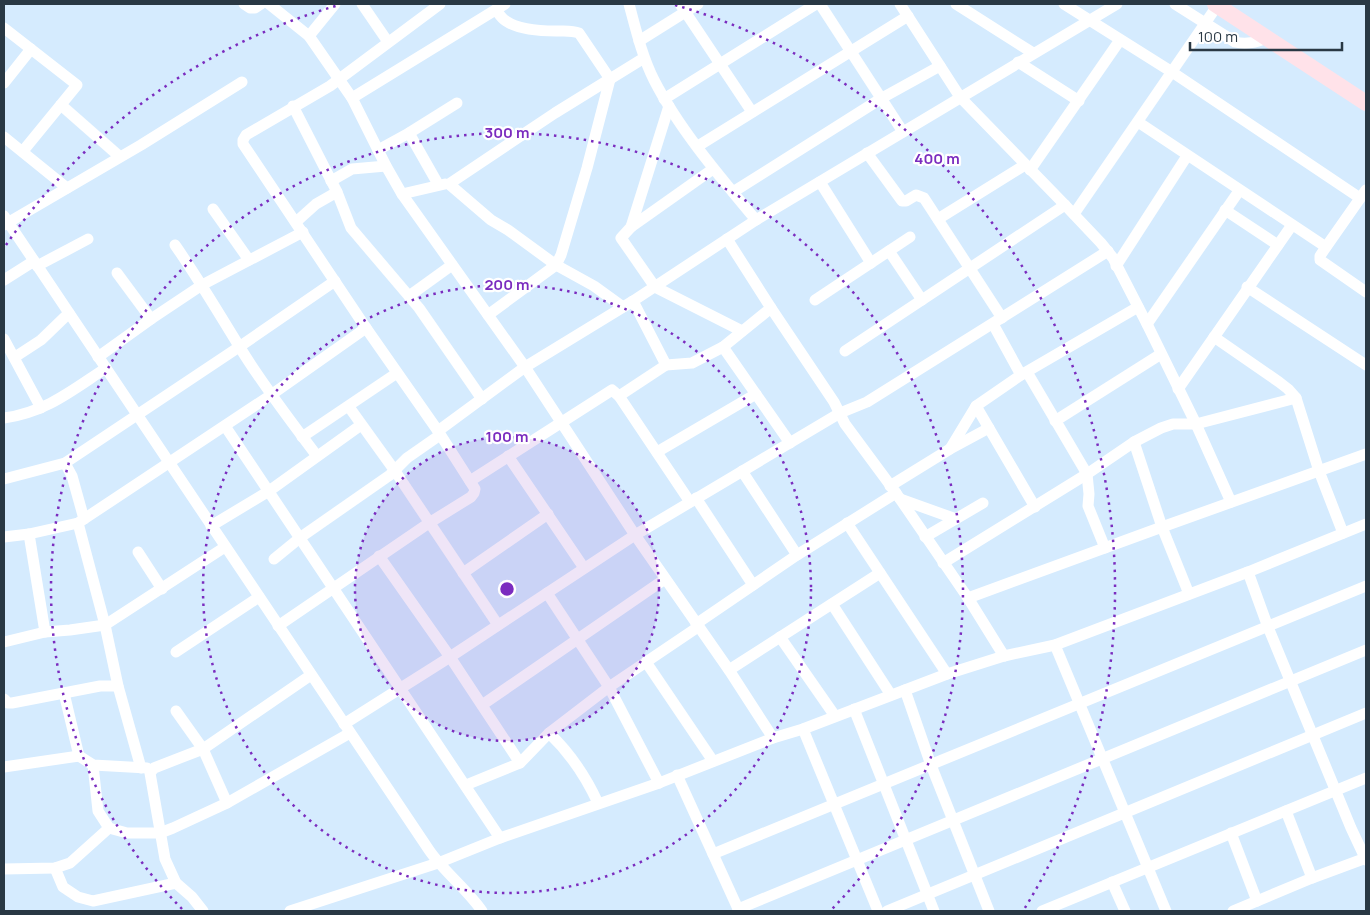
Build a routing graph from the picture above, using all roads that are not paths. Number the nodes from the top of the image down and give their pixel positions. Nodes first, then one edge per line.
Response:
1 (244, 4) edge
2 (261, 4) edge
3 (269, 4) edge
4 (335, 4) edge
5 (362, 4) edge
6 (629, 4) edge
7 (698, 4) edge
8 (816, 4) edge
9 (820, 4) edge
10 (900, 4) edge
11 (956, 4) edge
12 (1064, 4) edge
13 (1117, 4) edge
14 (1175, 4) edge
15 (435, 5) edge
16 (1216, 5) edge
17 (500, 7) edge
18 (683, 8) edge
19 (908, 16) junction
20 (1089, 20) junction
21 (1205, 23) junction
22 (4, 28) edge
23 (309, 36) junction
24 (1267, 38) junction
25 (1120, 40) junction
26 (639, 41) junction
27 (388, 42) junction
28 (31, 49) junction
29 (852, 51) junction
30 (1033, 53) junction
31 (644, 58) junction
32 (1018, 62) junction
33 (719, 64) junction
34 (940, 66) junction
35 (1172, 72) junction
36 (339, 79) junction
37 (610, 79) junction
38 (242, 82) dead end
39 (4, 83) edge
40 (960, 97) junction
41 (352, 98) junction
42 (882, 98) junction
43 (1078, 101) junction
44 (666, 102) junction
45 (457, 103) dead end
46 (1366, 103) edge
47 (61, 105) junction
48 (293, 106) junction
49 (752, 112) junction
50 (1138, 122) junction
51 (903, 132) junction
52 (410, 133) junction
53 (4, 137) edge
54 (698, 146) junction
55 (378, 150) junction
56 (23, 152) junction
57 (867, 153) junction
58 (119, 156) junction
59 (1187, 156) junction
60 (386, 166) junction
61 (1028, 168) junction
62 (714, 169) junction
63 (331, 181) junction
64 (820, 182) junction
65 (443, 184) junction
66 (67, 188) junction
67 (1239, 191) junction
68 (337, 192) junction
69 (733, 192) junction
70 (402, 194) junction
71 (1363, 194) edge
72 (1065, 205) junction
73 (213, 209) dead end
74 (1225, 210) junction
75 (1074, 214) junction
76 (938, 219) junction
77 (756, 220) junction
78 (5, 221) edge
79 (296, 222) junction
80 (1292, 225) junction
81 (631, 228) junction
82 (303, 232) junction
83 (910, 237) dead end
84 (88, 239) dead end
85 (727, 239) junction
86 (175, 245) dead end
87 (1278, 245) junction
88 (1326, 247) junction
89 (889, 251) junction
90 (1108, 251) junction
91 (249, 260) junction
92 (35, 263) junction
93 (871, 263) junction
94 (452, 265) junction
95 (556, 265) junction
96 (1116, 266) junction
97 (969, 269) junction
98 (117, 274) dead end
99 (4, 280) edge
100 (335, 280) junction
101 (202, 285) junction
102 (655, 287) junction
103 (1247, 288) junction
104 (1366, 292) edge
105 (409, 296) junction
106 (815, 300) dead end
107 (922, 300) junction
108 (634, 301) junction
109 (623, 307) junction
110 (1138, 307) junction
111 (771, 308) junction
112 (68, 313) junction
113 (488, 315) junction
114 (151, 319) junction
115 (997, 321) junction
116 (1147, 324) junction
117 (366, 328) junction
118 (742, 330) junction
119 (1214, 337) junction
120 (4, 340) edge
121 (239, 347) junction
122 (723, 347) junction
123 (845, 351) dead end
124 (1161, 354) junction
125 (14, 357) junction
126 (98, 357) junction
127 (666, 365) junction
128 (1366, 366) edge
129 (525, 367) junction
130 (106, 368) junction
131 (398, 373) junction
132 (1024, 374) junction
133 (1178, 389) junction
134 (756, 394) junction
135 (271, 395) junction
136 (619, 396) junction
137 (482, 398) junction
138 (1296, 398) junction
139 (976, 406) junction
140 (349, 407) junction
141 (41, 408) junction
142 (840, 413) junction
143 (136, 415) junction
144 (4, 418) edge
145 (1055, 421) junction
146 (561, 423) junction
147 (1196, 424) junction
148 (361, 425) junction
149 (225, 426) junction
150 (989, 428) junction
151 (439, 433) junction
152 (302, 437) junction
153 (1134, 442) junction
154 (790, 443) junction
155 (950, 449) junction
156 (657, 452) junction
157 (1366, 454) edge
158 (317, 456) junction
159 (508, 456) junction
160 (168, 462) junction
161 (65, 463) junction
162 (394, 471) junction
163 (742, 471) junction
164 (1319, 471) junction
165 (1087, 474) junction
166 (4, 479) edge
167 (470, 481) junction
168 (269, 491) junction
169 (895, 493) junction
170 (693, 500) junction
171 (1231, 502) junction
172 (983, 503) dead end
173 (1035, 507) junction
174 (548, 514) junction
175 (956, 519) junction
176 (81, 521) junction
177 (429, 523) junction
178 (847, 523) junction
179 (1366, 524) edge
180 (211, 526) junction
181 (1162, 527) junction
182 (1342, 533) junction
183 (29, 534) junction
184 (635, 535) junction
185 (4, 537) edge
186 (925, 537) junction
187 (301, 538) junction
188 (225, 547) junction
189 (1105, 548) junction
190 (138, 552) dead end
191 (797, 555) junction
192 (379, 556) junction
193 (274, 559) dead end
194 (943, 563) junction
195 (584, 568) junction
196 (1248, 572) junction
197 (464, 573) junction
198 (880, 573) junction
199 (665, 580) junction
200 (753, 585) junction
201 (1366, 586) edge
202 (162, 588) junction
203 (334, 588) junction
204 (547, 593) junction
205 (1189, 594) junction
206 (259, 597) junction
207 (968, 598) junction
208 (832, 604) junction
209 (105, 625) junction
210 (498, 625) junction
211 (278, 626) junction
212 (697, 626) junction
213 (1268, 626) junction
214 (46, 632) junction
215 (780, 637) junction
216 (578, 638) junction
217 (4, 642) edge
218 (1055, 645) junction
219 (1366, 650) edge
220 (176, 652) dead end
221 (1004, 656) junction
222 (450, 657) junction
223 (646, 662) junction
224 (729, 670) junction
225 (947, 674) junction
226 (311, 675) junction
227 (1291, 681) junction
228 (118, 686) junction
229 (609, 687) junction
230 (401, 688) junction
231 (905, 690) junction
232 (64, 693) junction
233 (891, 695) junction
234 (4, 699) edge
235 (1080, 704) junction
236 (482, 705) junction
237 (854, 709) junction
238 (176, 711) dead end
239 (1366, 713) edge
240 (835, 716) junction
241 (347, 728) junction
242 (802, 729) junction
243 (549, 733) junction
244 (1313, 735) junction
245 (773, 738) junction
246 (203, 749) junction
247 (79, 756) junction
248 (1103, 759) junction
249 (713, 761) junction
250 (520, 763) junction
251 (94, 764) junction
252 (931, 765) junction
253 (4, 767) edge
254 (141, 768) junction
255 (154, 768) junction
256 (677, 775) junction
257 (1366, 778) edge
258 (659, 782) junction
259 (883, 784) junction
260 (466, 785) junction
261 (1337, 790) junction
262 (227, 803) junction
263 (598, 803) junction
264 (834, 805) junction
265 (1286, 811) junction
266 (1125, 813) junction
267 (953, 820) junction
268 (109, 828) junction
269 (160, 833) junction
270 (1232, 834) junction
271 (500, 838) junction
272 (906, 840) junction
273 (713, 854) junction
274 (1366, 859) edge
275 (857, 860) junction
276 (438, 863) junction
277 (56, 868) junction
278 (1148, 868) junction
279 (4, 869) edge
280 (975, 875) junction
281 (1312, 878) junction
282 (1112, 882) junction
283 (176, 883) junction
284 (927, 895) junction
285 (1257, 901) junction
286 (738, 910) edge
287 (203, 911) edge
288 (290, 911) edge
289 (481, 911) edge
290 (878, 911) edge
291 (887, 911) edge
292 (934, 911) edge
293 (989, 911) edge
294 (1042, 911) edge
295 (1125, 911) edge
296 (1166, 911) edge
297 (1233, 911) edge

1 - 2 street
3 - 23 street
4 - 23 street
5 - 27 street
6 - 26 street
7 - 18 street
8 - 33 street
9 - 29 street
10 - 19 street
11 - 30 street
12 - 20 street
13 - 20 street
14 - 21 street
15 - 27 street
16 - 21 street
16 - 24 street
17 - 37 street
17 - 41 street
18 - 26 street
18 - 33 street
19 - 29 street
19 - 34 street
20 - 25 street
20 - 30 street
21 - 24 street
21 - 35 street
22 - 28 street
23 - 36 street
24 - 46 street
25 - 35 street
25 - 43 street
26 - 31 street
27 - 36 street
28 - 39 street
28 - 47 street
29 - 42 street
29 - 49 street
30 - 32 street
31 - 37 street
31 - 44 street
32 - 40 street
32 - 43 street
33 - 44 street
33 - 49 street
34 - 40 street
34 - 42 street
35 - 50 street
35 - 71 street
36 - 41 street
36 - 48 street
37 - 65 street
37 - 95 street
38 - 58 street
40 - 51 street
40 - 61 street
41 - 55 street
42 - 51 street
42 - 69 street
43 - 61 street
44 - 54 street
44 - 81 street
45 - 52 street
47 - 56 street
47 - 58 street
48 - 63 street
48 - 79 street
49 - 54 street
50 - 59 street
50 - 75 street
51 - 57 street
52 - 55 street
52 - 65 street
53 - 56 street
54 - 62 street
55 - 60 street
56 - 66 street
57 - 64 street
57 - 76 street
58 - 66 street
59 - 67 street
59 - 96 street
60 - 63 street
60 - 70 street
61 - 72 street
61 - 76 street
62 - 69 street
62 - 81 street
63 - 68 street
64 - 77 street
64 - 93 street
65 - 70 street
65 - 95 street
66 - 78 street
67 - 74 street
67 - 80 street
68 - 79 street
68 - 105 street
69 - 77 street
70 - 94 street
71 - 88 street
72 - 75 street
72 - 97 street
73 - 91 street
74 - 87 street
74 - 116 street
75 - 90 street
76 - 97 street
77 - 85 street
78 - 92 street
79 - 82 street
80 - 87 street
80 - 88 street
81 - 102 street
82 - 91 street
82 - 100 street
83 - 89 street
84 - 92 street
85 - 102 street
85 - 111 street
86 - 101 street
87 - 103 street
88 - 104 street
89 - 93 street
89 - 107 street
90 - 96 street
90 - 115 street
91 - 101 street
92 - 99 street
92 - 112 street
93 - 106 street
94 - 105 street
94 - 113 street
95 - 109 street
95 - 113 street
96 - 110 street
97 - 107 street
97 - 115 street
98 - 114 street
100 - 117 street
100 - 121 street
101 - 114 street
101 - 121 street
102 - 108 street
102 - 118 street
103 - 119 street
103 - 128 street
105 - 137 street
107 - 123 street
108 - 109 street
108 - 127 street
109 - 129 street
110 - 116 street
110 - 132 street
111 - 118 street
111 - 142 street
112 - 125 street
112 - 126 street
113 - 129 street
114 - 126 street
115 - 132 street
115 - 142 street
116 - 124 street
117 - 131 street
117 - 135 street
118 - 122 street
119 - 133 street
119 - 138 street
120 - 125 street
121 - 135 street
121 - 143 street
122 - 127 street
122 - 134 street
124 - 133 street
124 - 145 street
125 - 141 street
126 - 130 street
127 - 136 street
129 - 137 street
129 - 146 street
130 - 141 street
130 - 143 street
131 - 140 street
131 - 151 street
132 - 139 street
132 - 145 street
133 - 147 street
134 - 154 street
134 - 156 street
135 - 149 street
135 - 152 street
136 - 146 street
136 - 156 street
137 - 151 street
138 - 147 street
138 - 164 street
139 - 150 street
139 - 155 street
140 - 148 street
140 - 152 street
141 - 144 street
142 - 154 street
142 - 169 street
143 - 160 street
143 - 161 street
145 - 165 street
146 - 159 street
146 - 184 street
147 - 153 street
147 - 171 street
148 - 158 street
148 - 162 street
149 - 160 street
149 - 168 street
150 - 155 street
150 - 173 street
151 - 162 street
151 - 167 street
152 - 158 street
153 - 165 street
153 - 181 street
154 - 163 street
155 - 169 street
156 - 170 street
157 - 164 street
158 - 168 street
159 - 167 street
159 - 174 street
160 - 176 street
160 - 180 street
161 - 166 street
161 - 176 street
162 - 177 street
162 - 187 street
163 - 170 street
163 - 191 street
164 - 171 street
164 - 182 street
165 - 173 street
165 - 189 street
167 - 177 street
168 - 180 street
168 - 187 street
169 - 175 street
169 - 178 street
169 - 186 street
170 - 184 street
170 - 200 street
171 - 181 street
172 - 175 street
173 - 194 street
174 - 195 street
174 - 197 street
175 - 186 street
176 - 183 street
176 - 209 street
177 - 192 street
177 - 197 street
178 - 191 street
178 - 198 street
179 - 182 street
180 - 188 street
181 - 189 street
181 - 205 street
182 - 196 street
183 - 185 street
183 - 214 street
184 - 195 street
184 - 199 street
186 - 194 street
187 - 193 street
187 - 203 street
188 - 202 street
188 - 206 street
189 - 207 street
190 - 202 street
191 - 200 street
192 - 203 street
192 - 222 street
194 - 207 street
195 - 204 street
196 - 205 street
196 - 213 street
197 - 210 street
198 - 208 street
198 - 225 street
199 - 212 street
199 - 216 street
200 - 212 street
201 - 213 street
202 - 209 street
203 - 211 street
203 - 230 street
204 - 210 street
204 - 216 street
205 - 218 street
206 - 211 street
206 - 220 street
207 - 221 street
208 - 215 street
208 - 233 street
209 - 214 street
209 - 228 street
210 - 222 street
211 - 226 street
212 - 223 street
212 - 224 street
213 - 227 street
213 - 235 street
214 - 217 street
215 - 224 street
215 - 240 street
216 - 229 street
216 - 236 street
218 - 221 street
218 - 235 street
219 - 227 street
221 - 225 street
222 - 230 street
222 - 236 street
223 - 229 street
223 - 249 street
224 - 245 street
225 - 231 street
226 - 241 street
226 - 246 street
227 - 244 street
227 - 248 street
228 - 232 street
228 - 254 street
229 - 243 street
229 - 258 street
230 - 241 street
230 - 260 street
231 - 233 street
231 - 252 street
232 - 234 street
232 - 247 street
233 - 237 street
235 - 248 street
235 - 252 street
236 - 250 street
237 - 240 street
237 - 259 street
238 - 246 street
239 - 244 street
240 - 242 street
241 - 262 street
241 - 276 street
242 - 245 street
242 - 264 street
243 - 250 street
243 - 263 street
244 - 261 street
244 - 266 street
245 - 249 street
246 - 255 street
246 - 262 street
247 - 251 street
247 - 253 street
248 - 266 street
248 - 267 street
249 - 256 street
250 - 260 street
251 - 254 street
251 - 268 street
252 - 259 street
252 - 267 street
254 - 255 street
255 - 269 street
256 - 258 street
256 - 273 street
257 - 261 street
258 - 263 street
259 - 264 street
259 - 272 street
260 - 271 street
261 - 265 street
261 - 274 street
262 - 269 street
263 - 271 street
264 - 273 street
264 - 275 street
265 - 270 street
265 - 281 street
266 - 278 street
266 - 280 street
267 - 272 street
267 - 280 street
268 - 269 street
268 - 277 street
269 - 283 street
270 - 278 street
270 - 285 street
271 - 276 street
272 - 275 street
272 - 284 street
273 - 286 street
274 - 281 street
275 - 286 street
275 - 290 street
276 - 288 street
276 - 289 street
277 - 279 street
277 - 283 street
278 - 282 street
278 - 296 street
280 - 284 street
280 - 293 street
281 - 285 street
282 - 294 street
282 - 295 street
283 - 287 street
284 - 291 street
284 - 292 street
285 - 297 street

